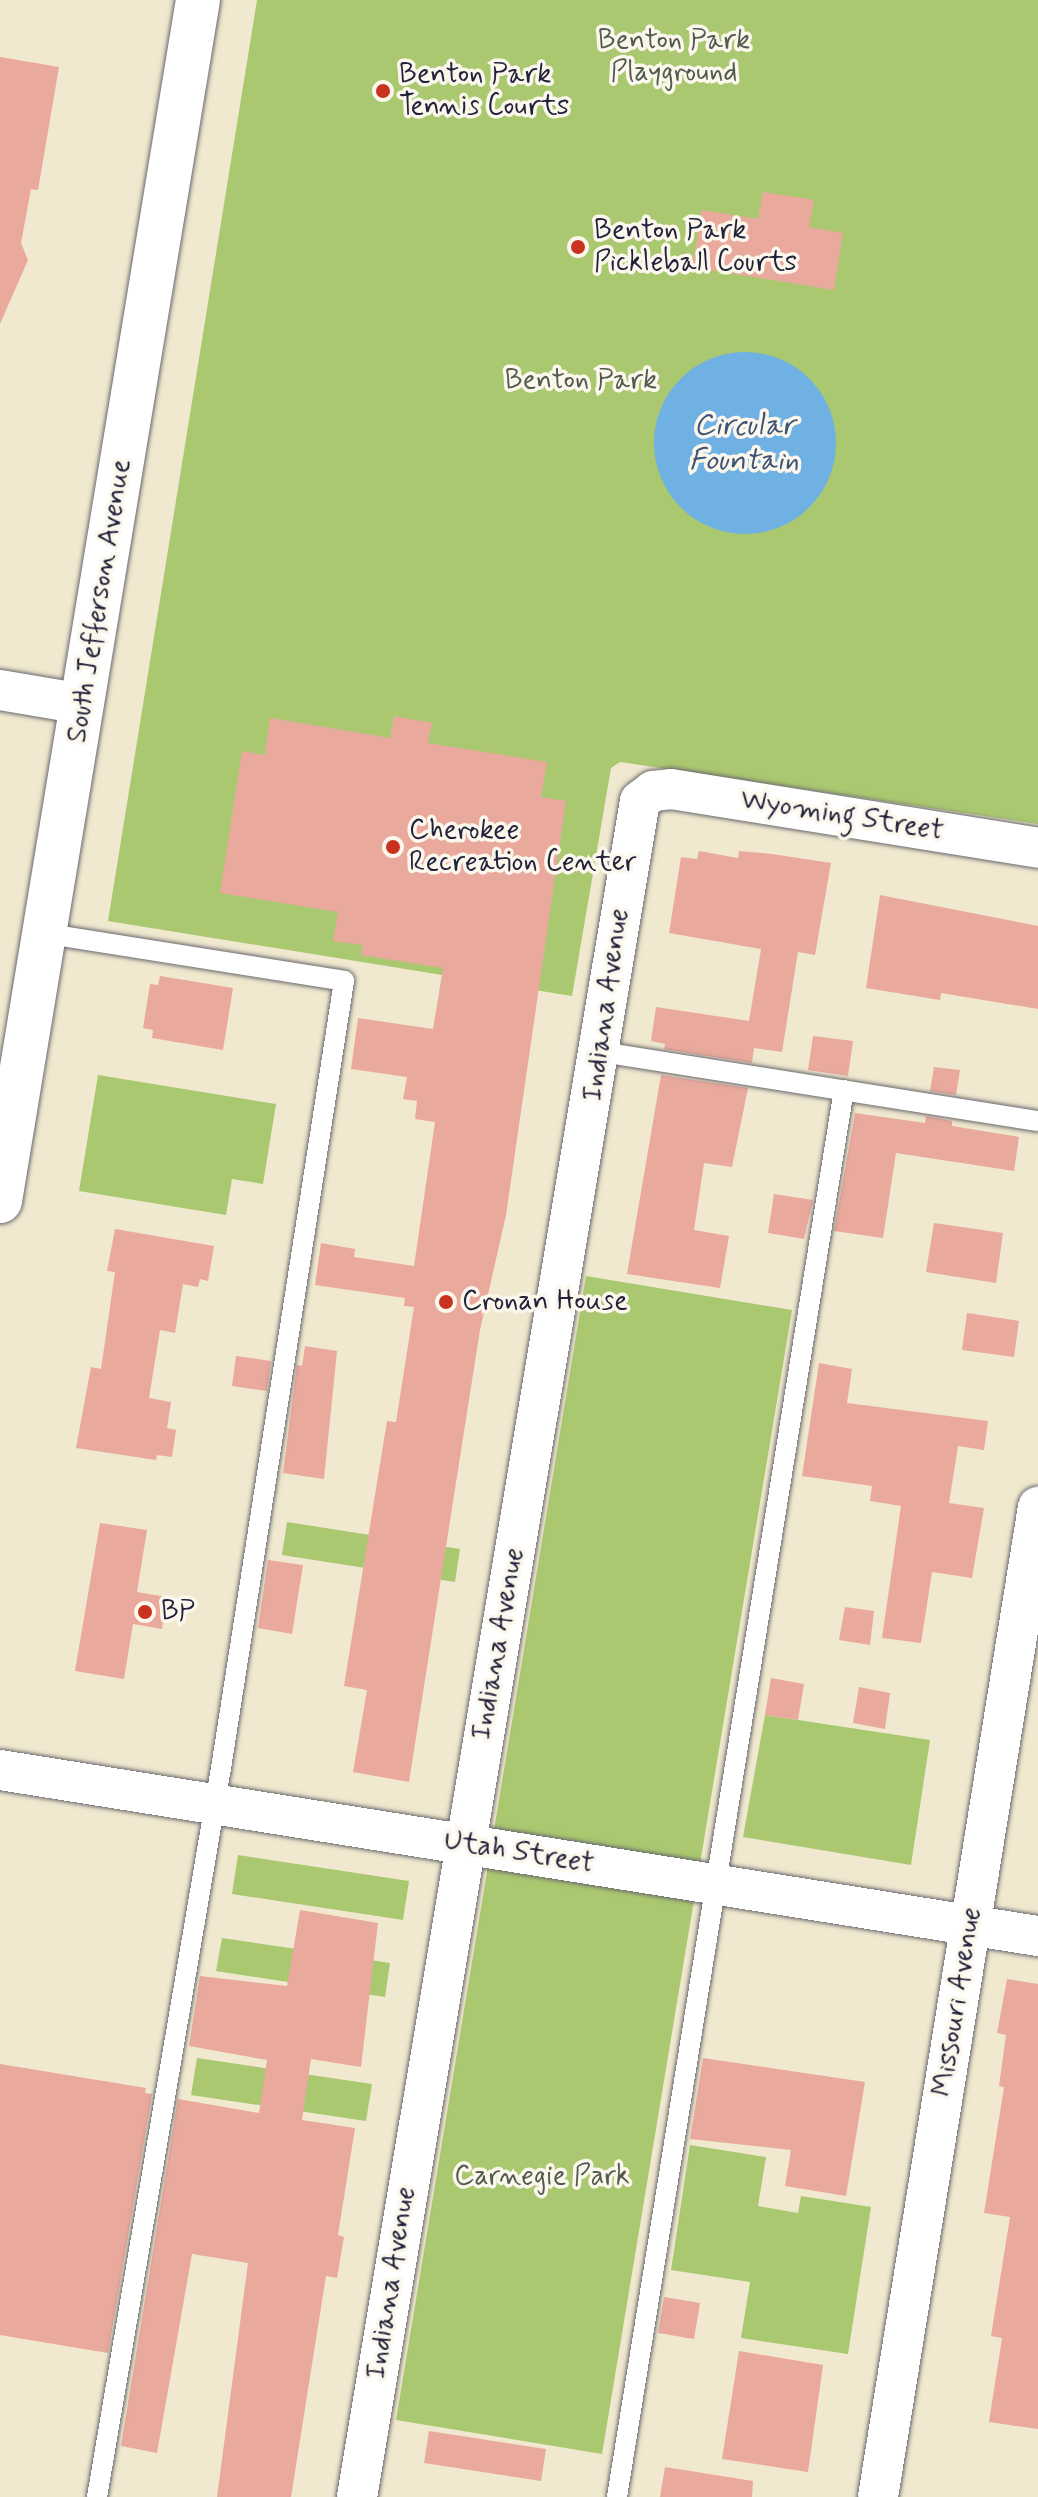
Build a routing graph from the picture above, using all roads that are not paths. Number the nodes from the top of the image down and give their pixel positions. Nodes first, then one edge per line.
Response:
1 (198, 0) edge
2 (0, 690) edge
3 (83, 704) junction
4 (646, 794) joint
5 (1038, 848) edge
6 (42, 933) junction
7 (601, 1052) junction
8 (844, 1090) junction
9 (8, 1100) edge
10 (1038, 1121) edge
11 (0, 1201) edge
12 (1038, 1507) edge
13 (1026, 1660) edge
14 (0, 1770) edge
15 (215, 1804) junction
16 (465, 1844) junction
17 (715, 1884) junction
18 (971, 1925) junction
19 (1038, 1936) edge
20 (97, 2497) edge
21 (357, 2497) edge
22 (617, 2497) edge
23 (878, 2497) edge

1 - 3 main road, South Jefferson Avenue
2 - 3 street
3 - 6 main road, South Jefferson Avenue
4 - 5 street, Wyoming Street
4 - 7 street, Indiana Avenue
6 - 9 main road, South Jefferson Avenue
6 - 15 lane
7 - 8 lane
7 - 16 street, Indiana Avenue
8 - 10 lane
8 - 17 lane
9 - 11 main road, South Jefferson Avenue
12 - 13 street, Missouri Avenue
13 - 18 street, Missouri Avenue
14 - 15 street, Utah Street
15 - 16 street, Utah Street
15 - 20 lane
16 - 17 street, Utah Street
16 - 21 street, Indiana Avenue
17 - 18 street, Utah Street
17 - 22 lane
18 - 19 street, Utah Street
18 - 23 street, Missouri Avenue

